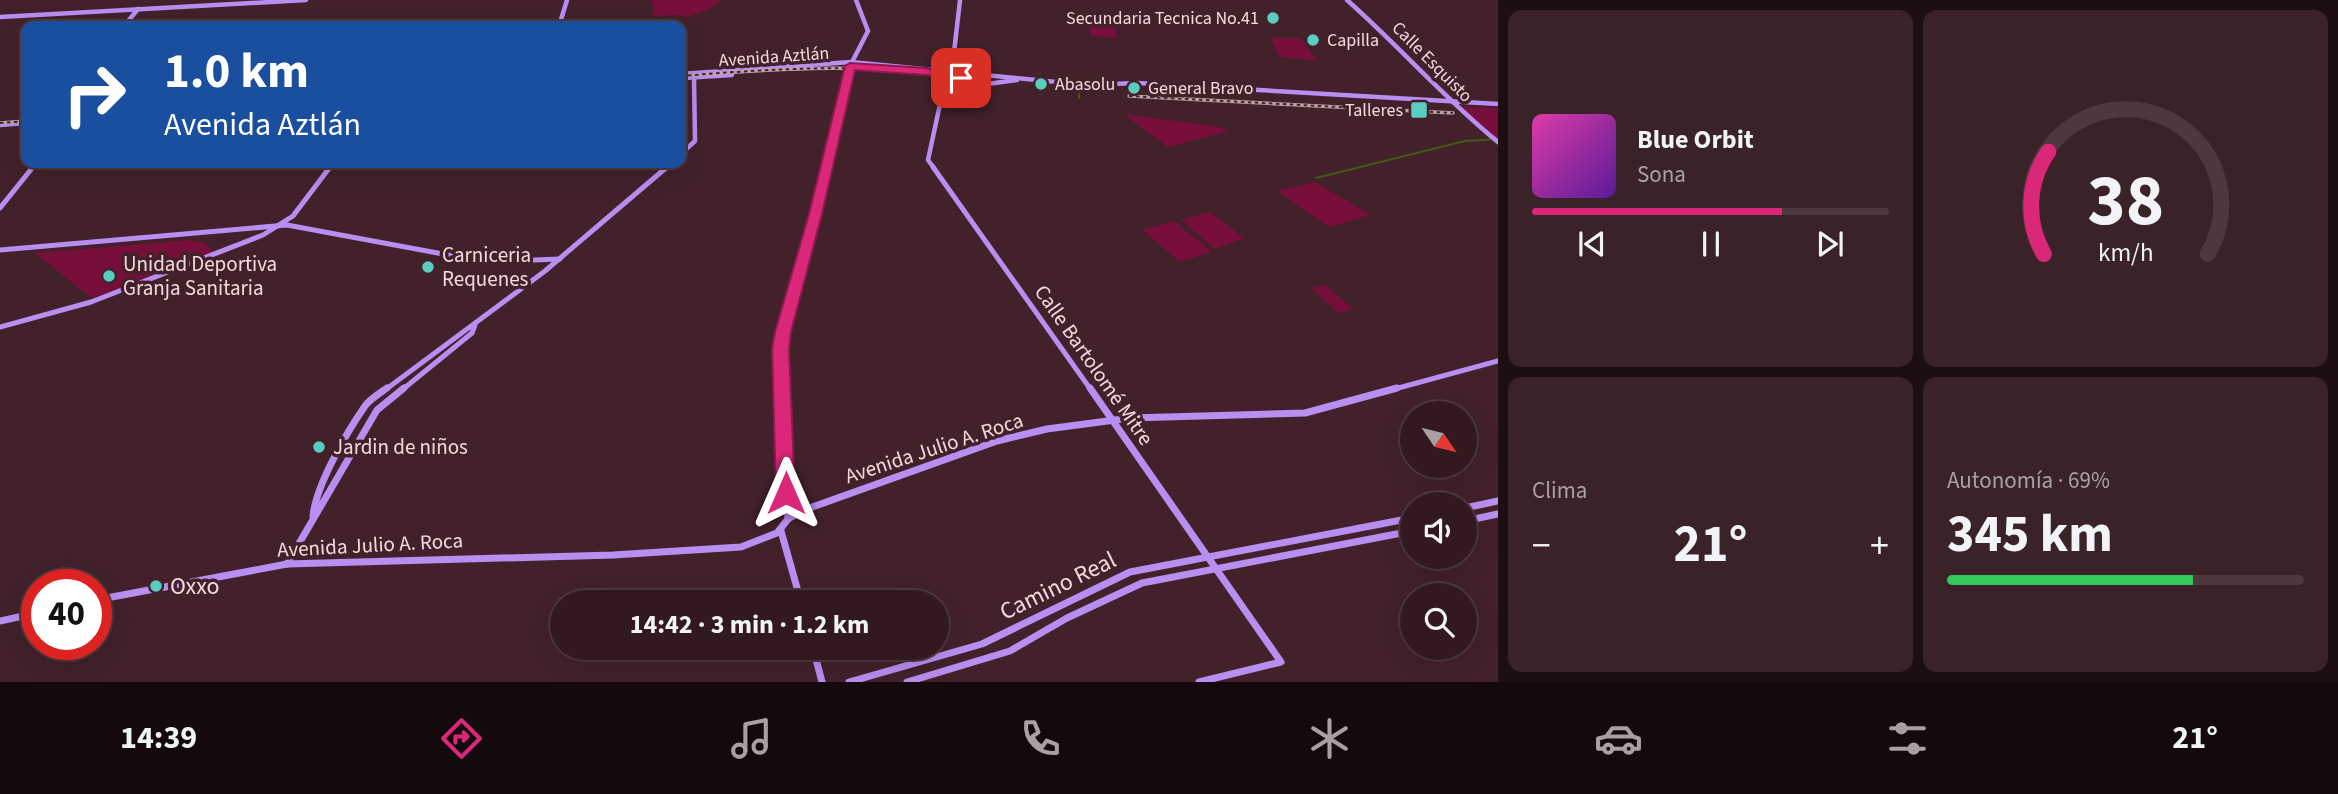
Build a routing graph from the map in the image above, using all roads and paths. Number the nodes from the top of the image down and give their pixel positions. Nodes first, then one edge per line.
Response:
1 (306, 0) edge
2 (567, 0) edge
3 (856, 0) edge
4 (960, 0) edge
5 (1347, 0) edge
6 (138, 9) junction
7 (0, 18) edge
8 (128, 21) edge
9 (561, 21) edge
10 (851, 64) junction
11 (952, 70) junction
12 (686, 76) edge
13 (686, 77) edge
14 (694, 78) junction
15 (946, 78) junction
16 (1037, 79) junction
17 (1371, 99) junction
18 (1453, 105) junction
19 (1498, 106) edge
20 (21, 122) edge
21 (0, 123) edge
22 (1498, 142) edge
23 (686, 149) edge
24 (32, 168) edge
25 (329, 168) edge
26 (665, 168) edge
27 (0, 208) edge
28 (282, 225) junction
29 (0, 250) edge
30 (560, 258) junction
31 (475, 325) junction
32 (0, 327) edge
33 (1498, 361) edge
34 (1113, 420) junction
35 (1498, 501) edge
36 (1477, 505) edge
37 (1498, 514) edge
38 (313, 516) junction
39 (1477, 518) edge
40 (788, 519) junction
41 (1400, 520) edge
42 (781, 531) junction
43 (1400, 533) edge
44 (1210, 557) junction
45 (287, 564) junction
46 (1217, 568) junction
47 (798, 590) edge
48 (112, 597) edge
49 (21, 616) edge
50 (0, 621) edge
51 (816, 660) edge
52 (822, 682) edge
53 (849, 682) edge
54 (907, 682) edge
55 (1199, 682) edge

1 - 6 street
2 - 9 street
3 - 10 street
4 - 11 street
5 - 18 street, Calle Esquisto
6 - 7 street
6 - 8 street
10 - 11 street, Avenida Aztlán
10 - 12 street, Avenida Aztlán
10 - 14 street, Avenida Aztlán
10 - 15 street, Avenida Aztlán
10 - 40 street
11 - 15 street
11 - 16 street, Avenida Aztlán
13 - 14 street, Avenida Aztlán
14 - 23 street
15 - 16 street, Avenida Aztlán
15 - 34 street, Calle Bartolomé Mitre
16 - 17 street, Avenida Aztlán
17 - 18 street, Avenida Aztlán
17 - 18 street, Avenida Aztlán
18 - 19 street, Avenida Aztlán
18 - 22 street, Calle Esquisto
20 - 21 street
24 - 27 street
25 - 28 street
26 - 30 street
28 - 29 street
28 - 30 street
28 - 32 street
30 - 31 street
31 - 38 street
31 - 38 street
33 - 34 street, Avenida Julio A. Roca
34 - 40 street, Avenida Julio A. Roca
34 - 44 street, Calle Bartolomé Mitre
35 - 36 street
37 - 39 street
38 - 45 street
40 - 42 street
41 - 44 street, Camino Real
42 - 45 street, Avenida Julio A. Roca
42 - 47 street
43 - 46 street, Camino Real
44 - 46 street, Calle Bartolomé Mitre
44 - 53 street, Camino Real
45 - 48 street, Avenida Julio A. Roca
46 - 54 street, Camino Real
46 - 55 street, Calle Bartolomé Mitre
49 - 50 street
51 - 52 street

